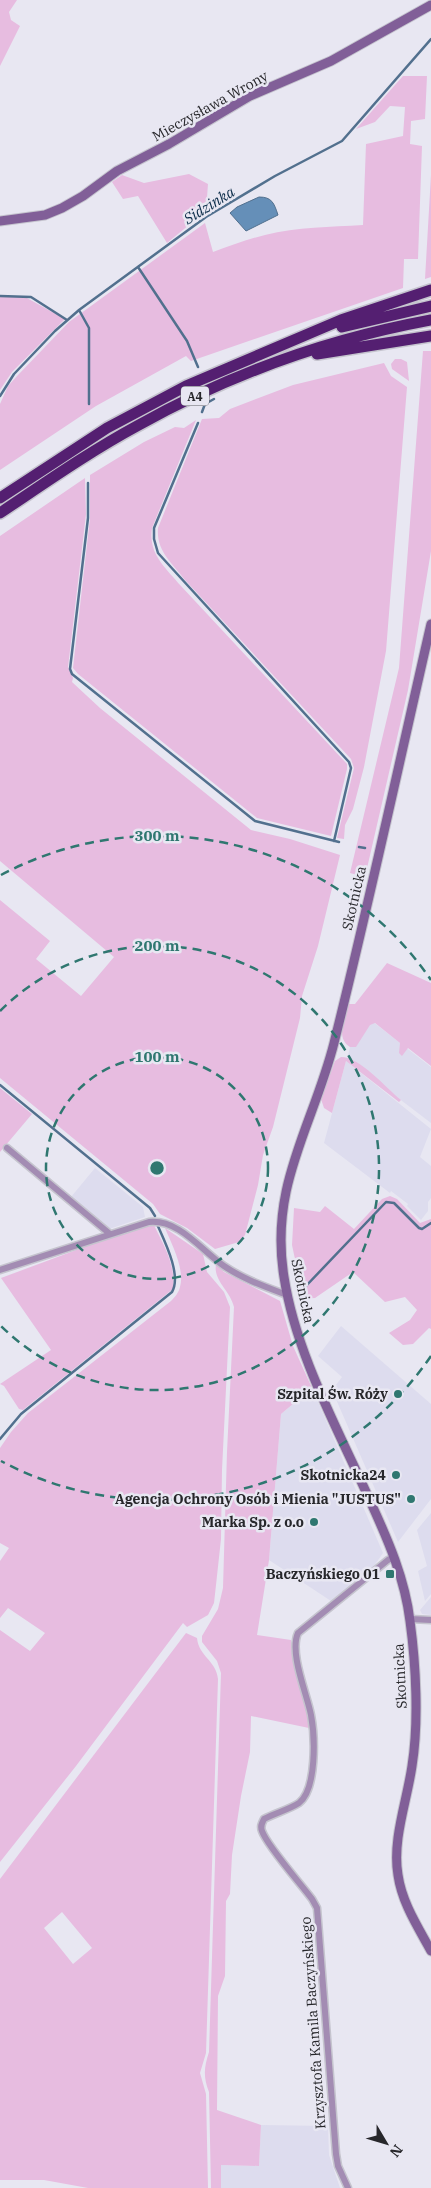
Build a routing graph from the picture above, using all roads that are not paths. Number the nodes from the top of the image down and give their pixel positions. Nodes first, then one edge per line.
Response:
1 (431, 5) edge
2 (0, 221) edge
3 (431, 290) edge
4 (431, 306) edge
5 (431, 320) edge
6 (431, 336) edge
7 (269, 351) junction
8 (281, 360) junction
9 (0, 498) edge
10 (0, 513) edge
11 (431, 624) edge
12 (8, 1148) dead end
13 (110, 1234) junction
14 (0, 1270) edge
15 (287, 1295) junction
16 (394, 1558) junction
17 (410, 1618) junction
18 (431, 1620) edge
19 (431, 1951) edge
20 (348, 2188) edge

1 - 2 main road, Mieczysława Wrony
3 - 7 highway
4 - 7 highway, A4
5 - 8 highway, A4
6 - 8 highway
7 - 9 highway, A4
8 - 10 highway, A4
11 - 15 main road, Skotnicka
12 - 13 street
13 - 14 street
13 - 15 street
15 - 16 main road, Skotnicka
16 - 17 main road, Skotnicka
16 - 20 street, Krzysztofa Kamila Baczyńskiego
17 - 18 street
17 - 19 main road, Skotnicka

